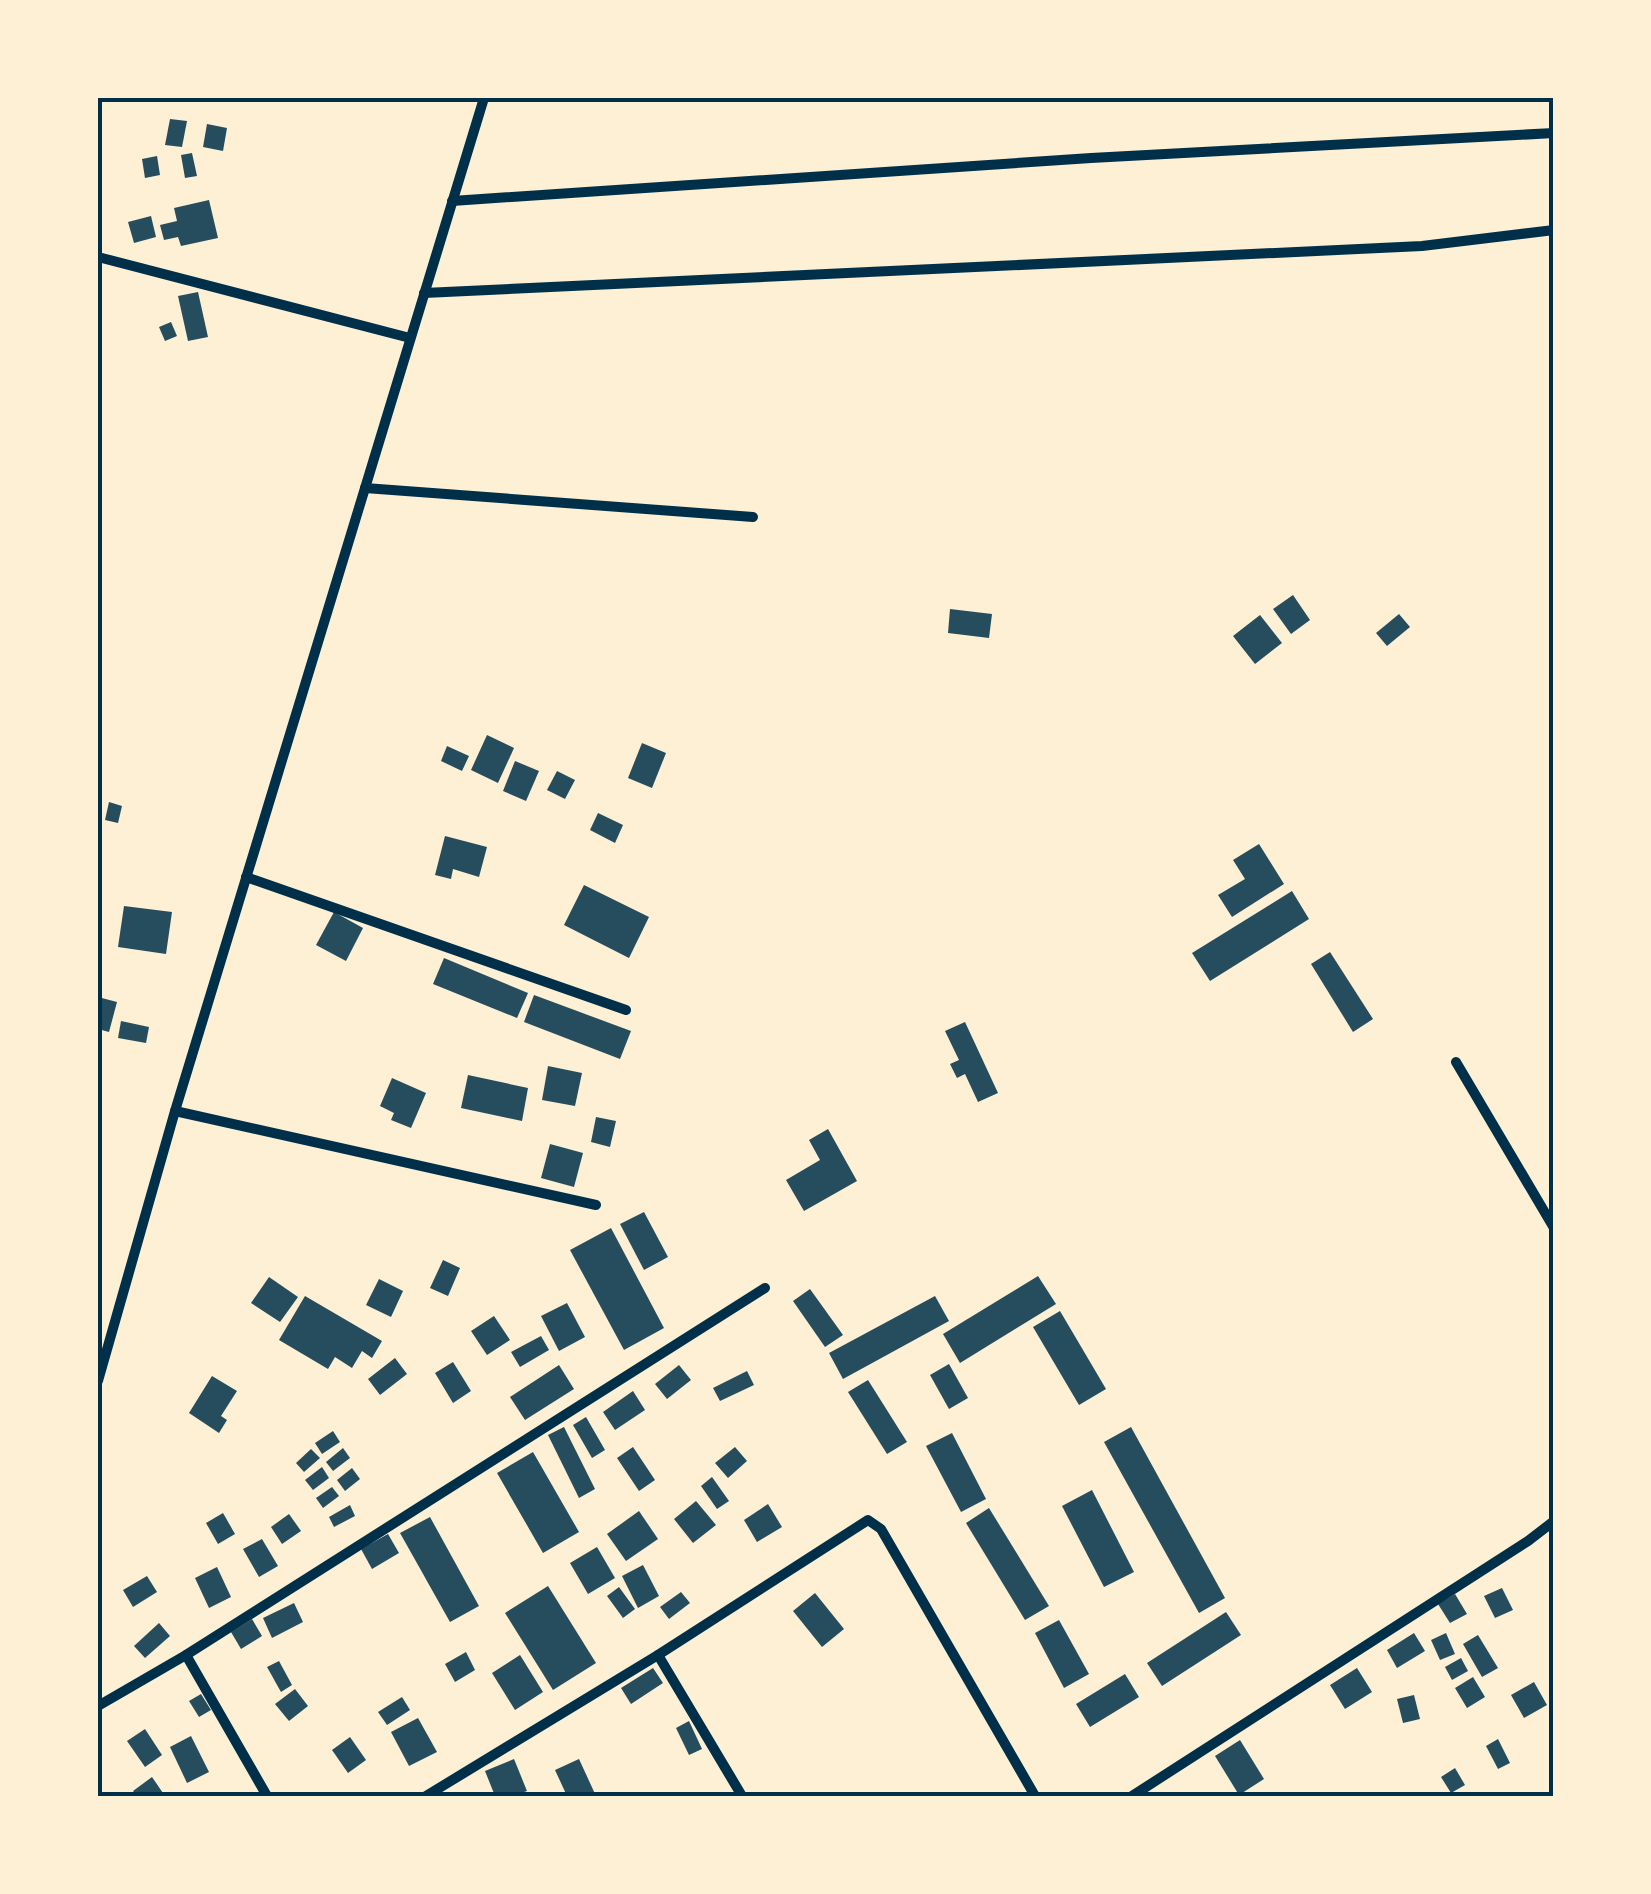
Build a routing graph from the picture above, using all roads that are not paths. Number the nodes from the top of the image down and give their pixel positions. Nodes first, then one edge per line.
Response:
1 (484, 98) edge
2 (1554, 133) edge
3 (452, 201) junction
4 (1554, 230) edge
5 (98, 257) edge
6 (424, 292) junction
7 (410, 338) junction
8 (364, 488) junction
9 (753, 517) dead end
10 (246, 877) junction
11 (626, 1010) dead end
12 (1456, 1062) dead end
13 (175, 1110) junction
14 (596, 1205) dead end
15 (1554, 1228) edge
16 (766, 1288) dead end
17 (98, 1381) edge
18 (1554, 1521) edge
19 (186, 1655) junction
20 (658, 1655) junction
21 (98, 1706) edge
22 (268, 1796) edge
23 (426, 1796) edge
24 (742, 1796) edge
25 (1035, 1796) edge
26 (1132, 1796) edge

1 - 3 street
2 - 3 street
3 - 6 street
4 - 6 street
5 - 7 street
6 - 7 street
7 - 8 street
8 - 9 street
8 - 10 street
10 - 11 street
10 - 13 street
12 - 15 street
13 - 14 street
13 - 17 street
16 - 19 street
18 - 26 street
19 - 21 street
19 - 22 street
20 - 23 street
20 - 24 street
20 - 25 street

